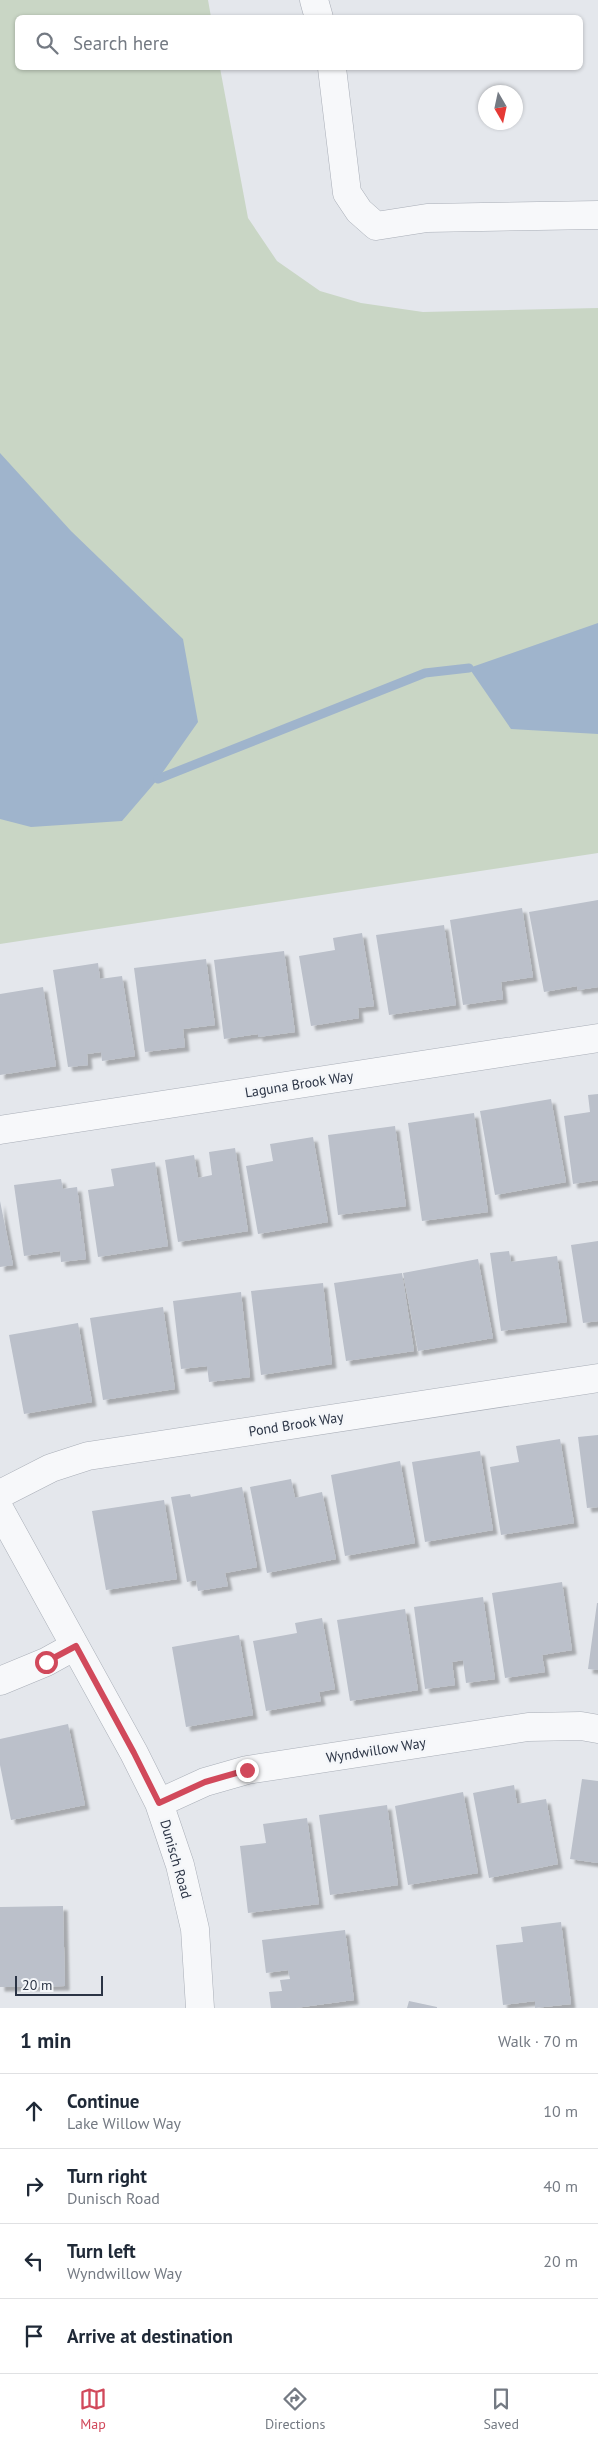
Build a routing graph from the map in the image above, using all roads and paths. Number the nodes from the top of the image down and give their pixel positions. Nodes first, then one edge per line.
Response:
1 (314, 0) edge
2 (319, 15) edge
3 (332, 70) edge
4 (598, 215) edge
5 (598, 1038) edge
6 (0, 1130) edge
7 (598, 1378) edge
8 (0, 1494) edge
9 (0, 1510) edge
10 (76, 1646) junction
11 (0, 1681) edge
12 (598, 1729) edge
13 (159, 1803) junction
14 (200, 2008) edge

1 - 2 street
3 - 4 street
5 - 6 street, Laguna Brook Way
7 - 8 street, Pond Brook Way
9 - 10 street, Dunisch Road
10 - 11 street
10 - 13 street, Dunisch Road
12 - 13 street, Wyndwillow Way
13 - 14 street, Dunisch Road

